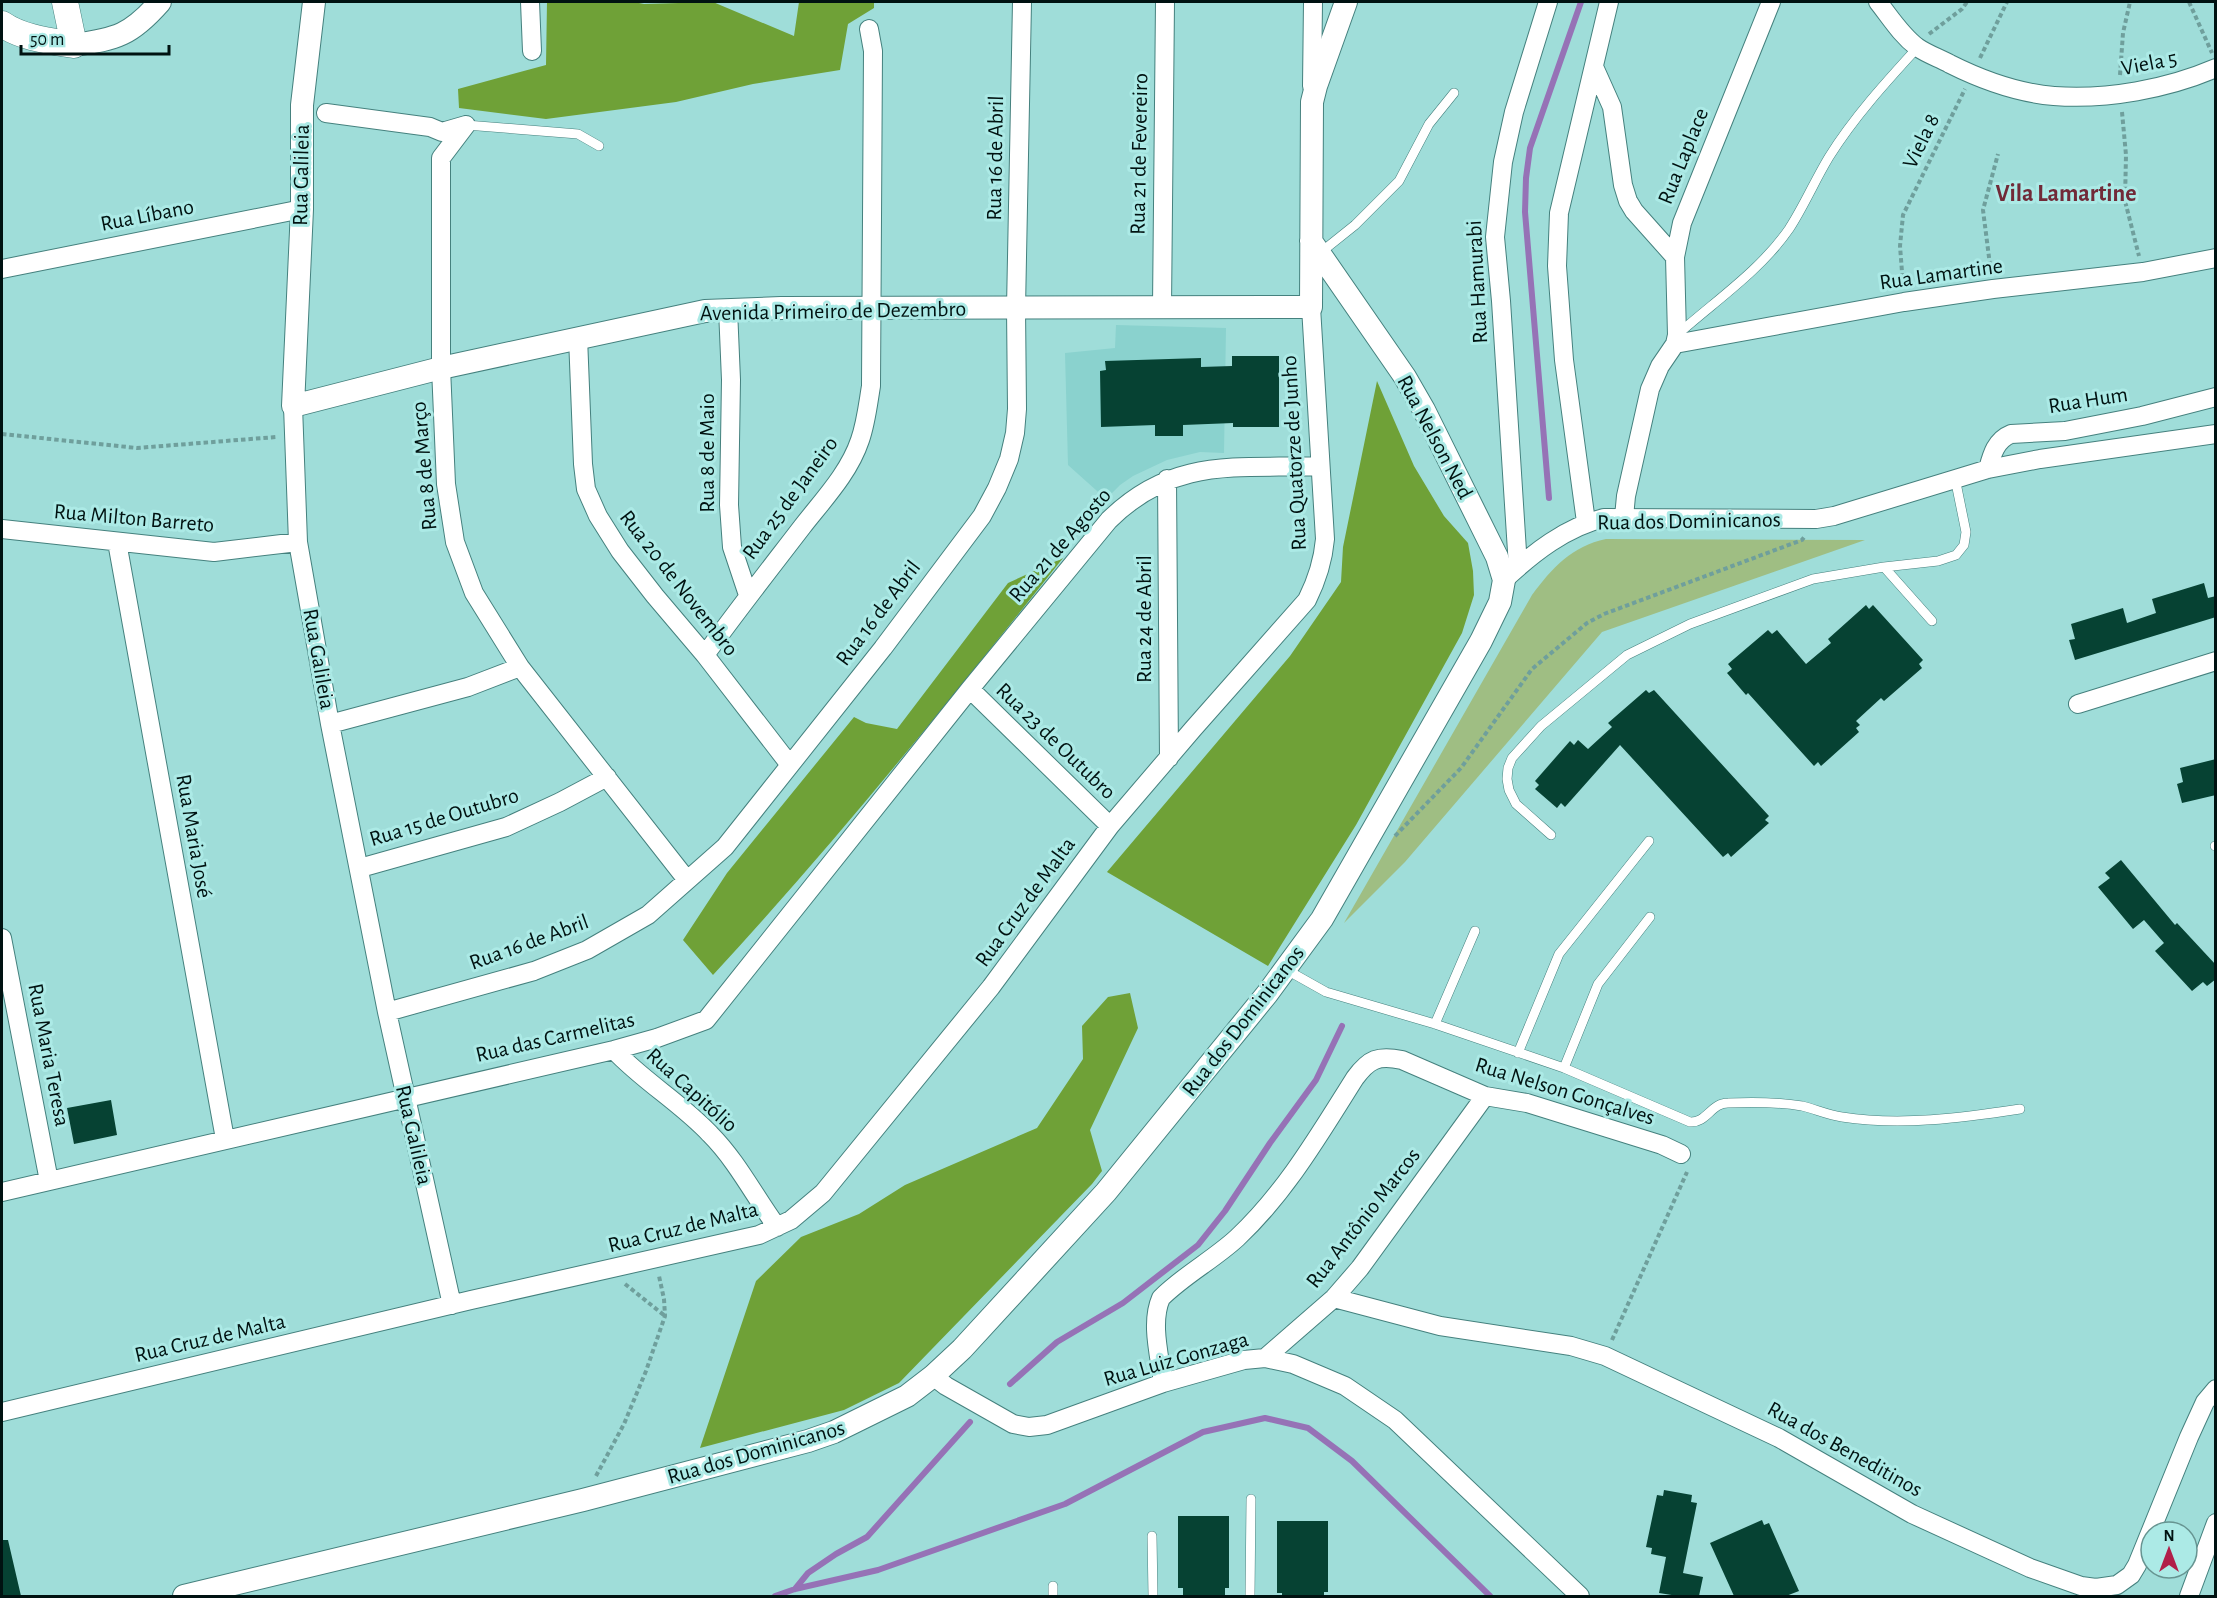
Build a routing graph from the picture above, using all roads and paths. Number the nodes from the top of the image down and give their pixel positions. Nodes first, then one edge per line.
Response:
1 (65, 2) edge
2 (160, 2) edge
3 (314, 2) edge
4 (530, 2) edge
5 (1022, 2) edge
6 (1165, 2) edge
7 (1313, 2) edge
8 (1346, 2) edge
9 (1548, 2) edge
10 (1610, 2) edge
11 (1771, 2) edge
12 (1878, 2) edge
13 (1967, 2) edge
14 (2007, 2) edge
15 (2130, 2) edge
16 (2189, 2) edge
17 (2, 24) edge
18 (869, 29) dead end
19 (74, 45) junction
20 (1918, 47) junction
21 (532, 51) dead end
22 (2216, 59) edge
23 (2216, 68) edge
24 (1595, 69) junction
25 (1972, 75) junction
26 (1454, 93) dead end
27 (2120, 93) junction
28 (1312, 102) junction
29 (326, 113) dead end
30 (466, 125) junction
31 (599, 146) dead end
32 (1998, 154) dead end
33 (302, 209) junction
34 (1316, 247) junction
35 (1674, 257) junction
36 (2216, 258) edge
37 (2, 269) edge
38 (2143, 272) junction
39 (1992, 289) junction
40 (1353, 300) junction
41 (1904, 302) junction
42 (1162, 307) junction
43 (1311, 307) junction
44 (871, 308) junction
45 (1016, 308) junction
46 (728, 309) junction
47 (578, 338) junction
48 (1676, 339) junction
49 (441, 368) junction
50 (2216, 397) edge
51 (293, 406) junction
52 (2, 434) edge
53 (2216, 434) edge
54 (294, 435) junction
55 (1320, 466) junction
56 (1988, 469) junction
57 (1955, 478) junction
58 (1167, 479) junction
59 (1624, 517) junction
60 (1816, 519) junction
61 (1586, 522) junction
62 (2, 529) edge
63 (117, 542) junction
64 (298, 542) junction
65 (1884, 567) junction
66 (1511, 573) junction
67 (748, 595) junction
68 (1932, 621) dead end
69 (705, 655) junction
70 (2216, 661) edge
71 (520, 667) junction
72 (970, 689) junction
73 (2078, 704) dead end
74 (330, 724) junction
75 (1169, 758) junction
76 (790, 765) junction
77 (607, 777) junction
78 (1110, 826) junction
79 (1372, 834) junction
80 (1551, 835) dead end
81 (1648, 841) dead end
82 (360, 868) junction
83 (687, 880) junction
84 (1650, 917) dead end
85 (1475, 931) dead end
86 (2, 938) edge
87 (1285, 969) junction
88 (387, 1012) junction
89 (1435, 1024) junction
90 (614, 1050) junction
91 (1518, 1053) junction
92 (1564, 1068) junction
93 (1485, 1096) junction
94 (405, 1097) junction
95 (2020, 1109) dead end
96 (225, 1139) junction
97 (1681, 1154) joint
98 (49, 1181) junction
99 (2, 1192) edge
100 (777, 1227) junction
101 (654, 1259) junction
102 (608, 1270) junction
103 (1334, 1298) junction
104 (452, 1305) junction
105 (665, 1316) junction
106 (1605, 1356) junction
107 (1265, 1358) junction
108 (933, 1376) junction
109 (1163, 1383) junction
110 (2216, 1389) edge
111 (2, 1412) edge
112 (1251, 1499) dead end
113 (583, 1500) junction
114 (2216, 1522) edge
115 (1152, 1536) dead end
116 (1053, 1586) dead end
117 (184, 1596) edge
118 (1053, 1596) edge
119 (1152, 1596) edge
120 (1250, 1596) edge
121 (1580, 1596) edge
122 (2189, 1596) edge

1 - 19 main road
2 - 19 street
3 - 33 street, Rua Galileia
4 - 21 street
5 - 45 street, Rua 16 de Abril
6 - 42 street, Rua 21 de Fevereiro
7 - 28 street
8 - 28 street
9 - 66 street, Rua Hamurabi
10 - 24 street
11 - 35 street, Rua Laplace
12 - 20 street
13 - 20 path
14 - 25 path, Viela 8
15 - 27 path
16 - 22 path
17 - 19 main road
18 - 44 street, Rua 25 de Janeiro
20 - 25 street
20 - 48 lane
23 - 27 street, Viela 5
24 - 35 street
24 - 61 street
25 - 27 street, Viela 5
25 - 41 path, Viela 8
26 - 34 lane
27 - 38 path
28 - 34 street
29 - 30 street
30 - 31 lane
30 - 49 street, Rua 8 de Março
32 - 39 path
33 - 37 street, Rua Líbano
33 - 51 street, Rua Galileia
34 - 40 street, Rua Nelson Ned
34 - 43 street
35 - 48 street, Rua Laplace
36 - 38 street, Rua Lamartine
38 - 39 street, Rua Lamartine
39 - 41 street, Rua Lamartine
40 - 43 street
40 - 66 street, Rua Nelson Ned
41 - 48 street, Rua Lamartine
42 - 43 street, Avenida Primeiro de Dezembro
42 - 45 street, Avenida Primeiro de Dezembro
43 - 55 street, Rua Quatorze de Junho
44 - 45 street, Avenida Primeiro de Dezembro
44 - 46 street, Avenida Primeiro de Dezembro
44 - 67 street, Rua 25 de Janeiro
45 - 76 street, Rua 16 de Abril
46 - 47 street, Avenida Primeiro de Dezembro
46 - 67 street, Rua 8 de Maio
47 - 49 street, Avenida Primeiro de Dezembro
47 - 69 street, Rua 20 de Novembro
48 - 59 street
49 - 51 street, Avenida Primeiro de Dezembro
49 - 71 street, Rua 8 de Março
50 - 56 street, Rua Hum
51 - 54 street, Rua Galileia
52 - 54 path
53 - 56 street, Rua dos Dominicanos
54 - 64 street, Rua Galileia
55 - 58 street, Rua 21 de Agosto
55 - 75 street, Rua Quatorze de Junho
56 - 57 street, Rua dos Dominicanos
57 - 60 street, Rua dos Dominicanos
57 - 65 lane
58 - 72 street, Rua 21 de Agosto
58 - 75 street, Rua 24 de Abril
59 - 60 street, Rua dos Dominicanos
59 - 61 street, Rua dos Dominicanos
60 - 79 path
61 - 66 street, Rua dos Dominicanos
62 - 63 street, Rua Milton Barreto
63 - 64 street, Rua Milton Barreto
63 - 96 street, Rua Maria José
64 - 74 street, Rua Galileia
65 - 68 lane
65 - 80 lane
66 - 79 street, Rua dos Dominicanos
67 - 69 street, Rua 25 de Janeiro
69 - 76 street, Rua 20 de Novembro
70 - 73 street
71 - 74 street
71 - 77 street, Rua 8 de Março
72 - 78 street, Rua 23 de Outubro
72 - 90 street, Rua das Carmelitas
74 - 82 street, Rua Galileia
75 - 78 street, Rua Cruz de Malta
76 - 83 street, Rua 16 de Abril
77 - 82 street, Rua 15 de Outubro
77 - 83 street, Rua 8 de Março
78 - 100 street, Rua Cruz de Malta
79 - 87 street, Rua dos Dominicanos
81 - 91 lane
82 - 88 street, Rua Galileia
83 - 88 street, Rua 16 de Abril
84 - 92 lane
85 - 89 lane
86 - 98 street, Rua Maria Teresa
87 - 89 lane
87 - 108 street, Rua dos Dominicanos
88 - 94 street, Rua Galileia
89 - 91 lane
90 - 94 street, Rua das Carmelitas
90 - 100 street, Rua Capitólio
91 - 92 lane
92 - 95 lane
93 - 97 street, Rua Nelson Gonçalves
93 - 103 street, Rua Antônio Marcos
93 - 109 street, Rua Nelson Gonçalves
94 - 96 street, Rua das Carmelitas
94 - 104 street, Rua Galileia
96 - 98 street, Rua das Carmelitas
97 - 106 path
98 - 99 street, Rua das Carmelitas
100 - 101 street, Rua Cruz de Malta
101 - 102 street, Rua Cruz de Malta
101 - 105 path
102 - 104 street, Rua Cruz de Malta
102 - 105 path
103 - 106 street, Rua dos Beneditinos
103 - 107 street, Rua Antônio Marcos
104 - 111 street, Rua Cruz de Malta
105 - 113 path
106 - 110 street, Rua dos Beneditinos
107 - 109 street, Rua Luiz Gonzaga
107 - 121 street, Rua Luiz Gonzaga
108 - 109 street, Rua Luiz Gonzaga
108 - 113 street, Rua dos Dominicanos
112 - 120 lane
113 - 117 street, Rua dos Dominicanos
114 - 122 street
115 - 119 lane
116 - 118 lane

